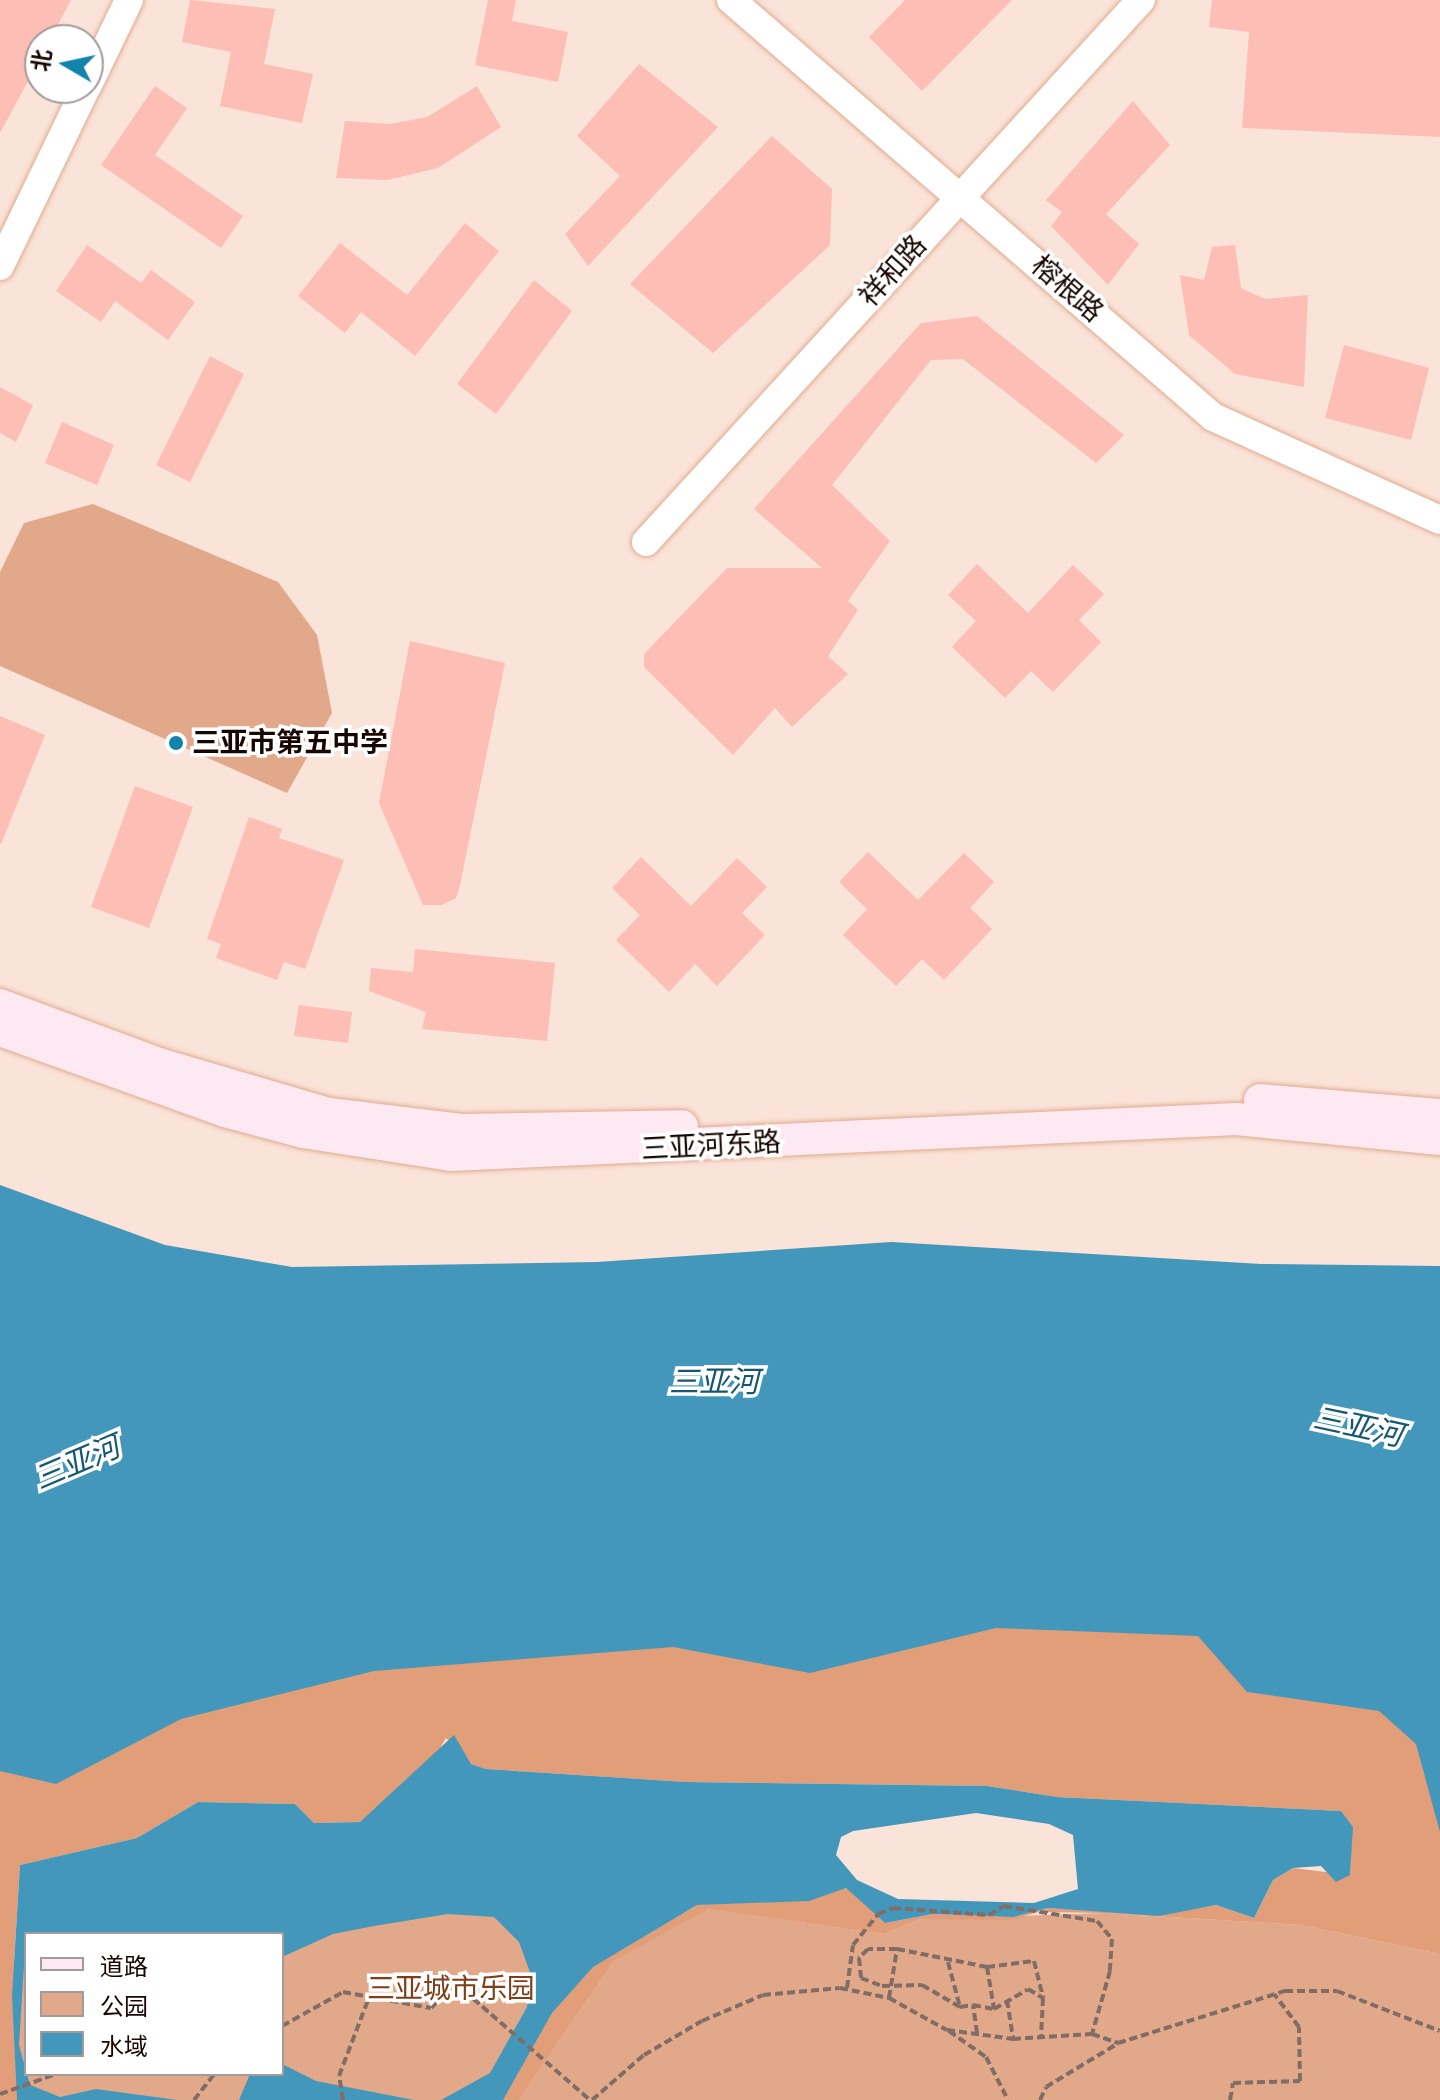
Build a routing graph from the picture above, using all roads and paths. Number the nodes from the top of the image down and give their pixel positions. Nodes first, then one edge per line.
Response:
1 (129, 0) edge
2 (731, 0) edge
3 (1141, 0) edge
4 (104, 51) edge
5 (78, 104) edge
6 (961, 196) junction
7 (0, 266) edge
8 (1440, 520) edge
9 (646, 542) dead end
10 (0, 1005) edge
11 (0, 1030) edge
12 (1440, 1115) edge
13 (1440, 1139) edge
14 (897, 1949) junction
15 (948, 1962) junction
16 (987, 1967) junction
17 (893, 1986) junction
18 (847, 1988) junction
19 (1274, 1994) junction
20 (370, 1995) junction
21 (889, 1998) junction
22 (1043, 1998) junction
23 (1007, 2000) junction
24 (973, 2005) junction
25 (960, 2007) junction
26 (994, 2009) junction
27 (284, 2025) edge
28 (947, 2030) junction
29 (1440, 2031) edge
30 (977, 2033) junction
31 (1092, 2034) junction
32 (1013, 2039) junction
33 (1041, 2039) junction
34 (1118, 2043) junction
35 (50, 2076) edge
36 (212, 2076) edge
37 (0, 2094) edge
38 (196, 2098) edge
39 (343, 2100) edge
40 (589, 2100) edge
41 (1008, 2100) edge
42 (1040, 2100) edge
43 (1230, 2100) edge

1 - 4 street
2 - 6 street, 榕根路
3 - 6 street, 祥和路
5 - 7 street
6 - 8 street, 榕根路
6 - 9 street, 祥和路
10 - 12 main road, 三亚河东路
11 - 13 main road, 三亚河东路
14 - 15 path
14 - 17 path
14 - 17 path
15 - 16 path
15 - 25 path
16 - 22 path
16 - 26 path
17 - 21 path
17 - 25 path
18 - 21 path
18 - 31 path
18 - 40 path
19 - 29 path
19 - 34 path
19 - 43 path
20 - 27 path
20 - 39 path
20 - 40 path
21 - 28 path
22 - 23 path
22 - 33 path
23 - 26 path
23 - 32 path
24 - 25 path
24 - 26 path
24 - 30 path
28 - 30 path
28 - 41 path
30 - 32 path
31 - 33 path
31 - 34 path
32 - 33 path
34 - 42 path
35 - 37 path
36 - 38 path

